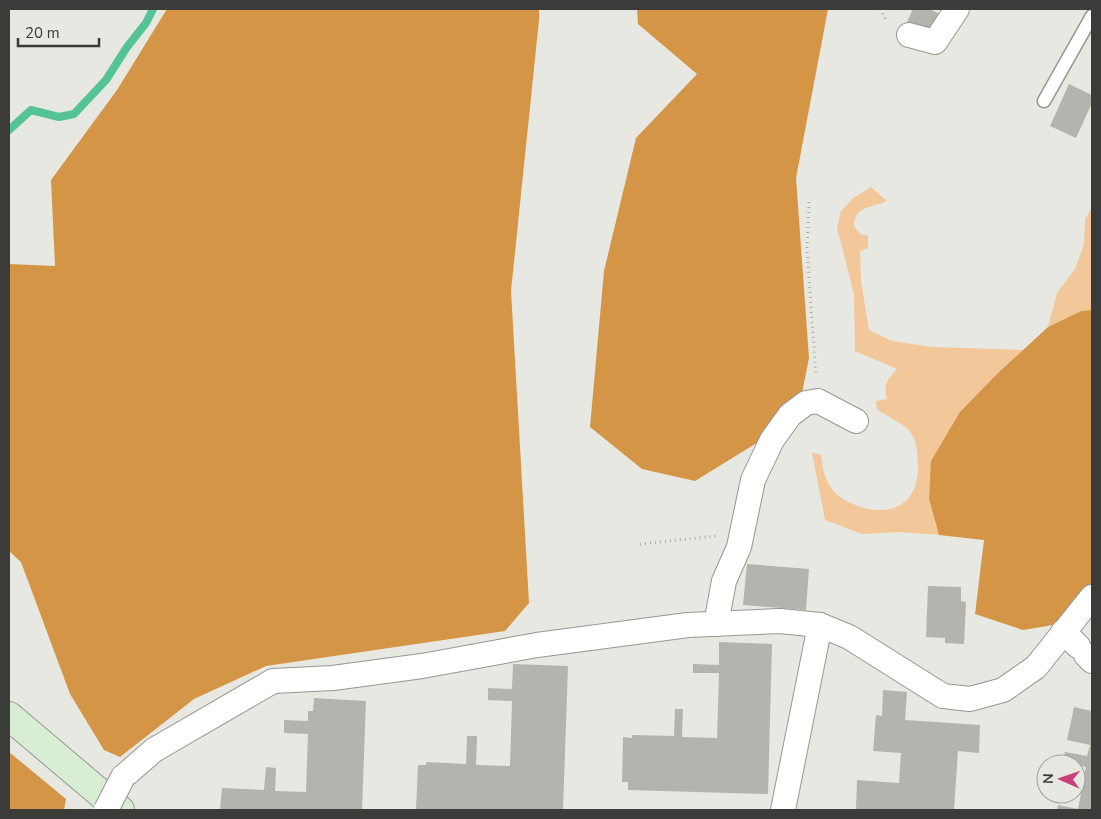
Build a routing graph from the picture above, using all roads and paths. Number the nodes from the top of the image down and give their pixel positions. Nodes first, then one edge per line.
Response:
1 (957, 9) edge
2 (1092, 16) edge
3 (910, 35) dead end
4 (1044, 101) dead end
5 (810, 202) dead end
6 (818, 401) junction
7 (856, 421) dead end
8 (741, 534) junction
9 (640, 544) dead end
10 (1092, 596) edge
11 (716, 624) junction
12 (820, 625) junction
13 (1080, 648) edge
14 (9, 716) edge
15 (106, 810) edge
16 (120, 810) edge
17 (783, 810) edge

1 - 3 street
2 - 4 lane
5 - 6 path
6 - 7 street
6 - 8 street
8 - 9 path
8 - 11 street
10 - 13 street
11 - 12 street
11 - 15 street, bridge
12 - 13 street
12 - 17 street
14 - 16 street

